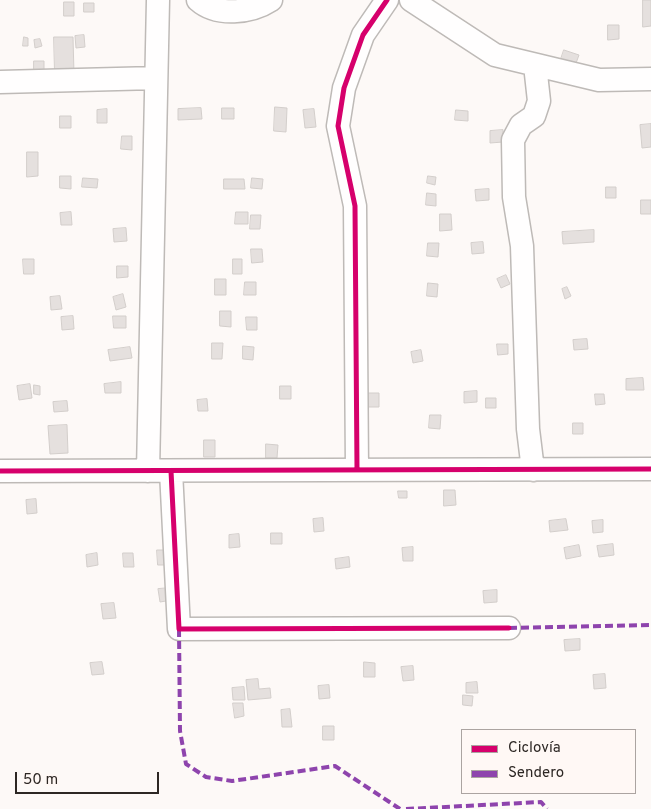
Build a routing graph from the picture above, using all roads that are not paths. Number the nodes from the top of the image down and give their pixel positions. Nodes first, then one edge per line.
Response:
1 (158, 0) edge
2 (198, 0) edge
3 (271, 0) edge
4 (387, 0) edge
5 (411, 0) edge
6 (535, 65) junction
7 (156, 78) junction
8 (651, 79) edge
9 (0, 82) edge
10 (651, 469) edge
11 (357, 470) junction
12 (533, 470) junction
13 (0, 471) edge
14 (148, 471) junction
15 (171, 471) junction
16 (509, 628) dead end

1 - 7 street
2 - 3 street
4 - 11 street
5 - 6 street
6 - 8 street
6 - 12 street
7 - 9 street
7 - 14 street
10 - 12 street
11 - 12 street
11 - 15 street
13 - 14 street
14 - 15 street
15 - 16 street

